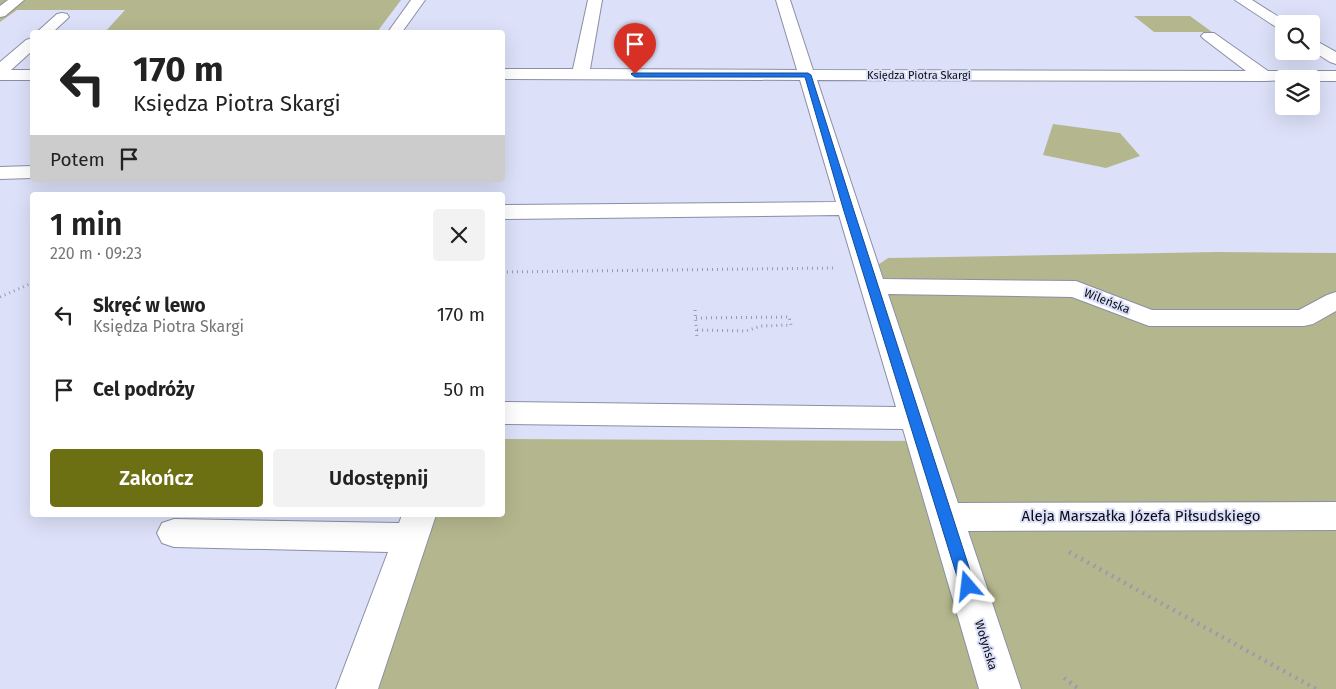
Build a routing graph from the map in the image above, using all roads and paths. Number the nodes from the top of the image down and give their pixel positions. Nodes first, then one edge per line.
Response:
1 (17, 0) edge
2 (418, 0) edge
3 (596, 0) edge
4 (783, 0) edge
5 (1242, 0) edge
6 (0, 13) edge
7 (62, 17) dead end
8 (1275, 20) edge
9 (46, 30) edge
10 (396, 30) edge
11 (1209, 36) dead end
12 (1320, 38) edge
13 (1332, 38) dead end
14 (30, 45) edge
15 (1320, 49) edge
16 (1336, 59) edge
17 (0, 71) edge
18 (505, 74) edge
19 (580, 74) junction
20 (0, 75) edge
21 (30, 75) edge
22 (808, 75) junction
23 (1264, 76) junction
24 (1336, 76) edge
25 (30, 172) edge
26 (0, 173) edge
27 (848, 208) junction
28 (505, 212) edge
29 (839, 268) dead end
30 (505, 272) edge
31 (30, 284) edge
32 (873, 286) junction
33 (0, 297) edge
34 (1336, 300) edge
35 (695, 310) dead end
36 (696, 318) junction
37 (696, 330) junction
38 (697, 338) dead end
39 (505, 413) edge
40 (914, 418) junction
41 (1336, 516) edge
42 (946, 517) junction
43 (415, 526) edge
44 (174, 533) dead end
45 (1066, 550) dead end
46 (1064, 678) dead end
47 (357, 689) edge
48 (1000, 689) edge
49 (1079, 689) edge
50 (1316, 689) edge

1 - 6 street
2 - 10 street
3 - 19 street
4 - 22 street, Wołyńska
5 - 8 street
7 - 9 street
11 - 23 street
12 - 13 street
14 - 17 street
15 - 16 street
18 - 19 street, Księdza Piotra Skargi
19 - 22 street, Księdza Piotra Skargi
20 - 21 street
22 - 23 street, Księdza Piotra Skargi
22 - 27 street, Wołyńska
23 - 24 street, Księdza Piotra Skargi
25 - 26 street
27 - 28 street
27 - 32 street, Wołyńska
29 - 30 path
31 - 33 path
32 - 34 street, Wileńska
32 - 40 street, Wołyńska
35 - 36 path
36 - 37 path
36 - 37 path
37 - 38 path
39 - 40 street
40 - 42 street, Wołyńska
41 - 42 street, Aleja Marszałka Józefa Piłsudskiego
42 - 48 street, Wołyńska
43 - 44 street
43 - 47 street
45 - 50 path
46 - 49 path

